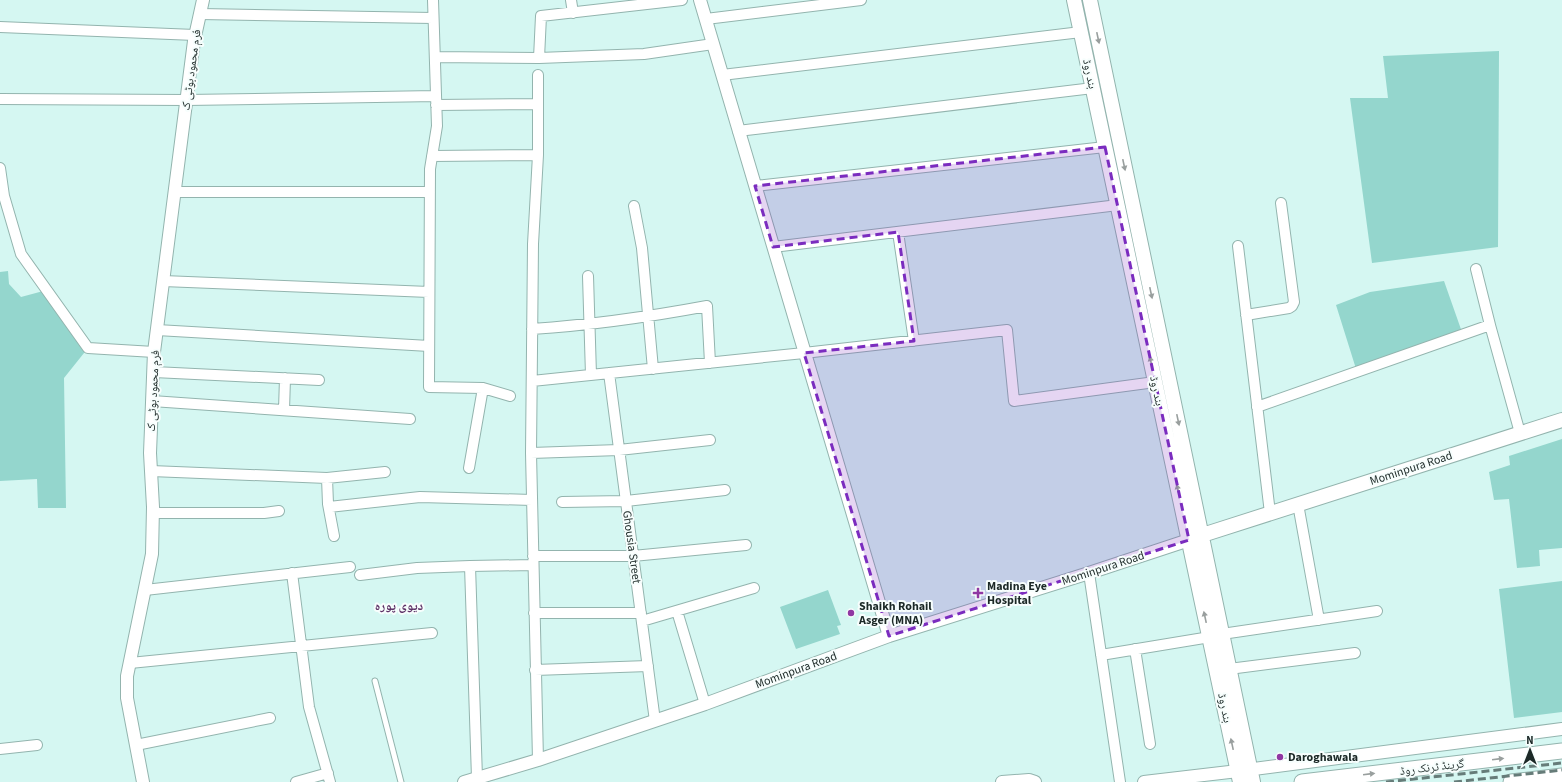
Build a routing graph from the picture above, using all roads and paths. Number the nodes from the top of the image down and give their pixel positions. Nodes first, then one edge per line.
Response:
1 (203, 0) edge
2 (433, 0) edge
3 (571, 0) edge
4 (682, 0) edge
5 (700, 0) edge
6 (861, 0) edge
7 (1074, 0) edge
8 (1090, 0) edge
9 (573, 13) junction
10 (200, 14) junction
11 (433, 18) junction
12 (706, 19) junction
13 (0, 28) edge
14 (1081, 32) junction
15 (195, 35) junction
16 (713, 44) junction
17 (435, 57) junction
18 (539, 58) junction
19 (538, 75) dead end
20 (722, 75) junction
21 (1093, 88) junction
22 (0, 99) edge
23 (186, 100) junction
24 (436, 100) junction
25 (538, 104) junction
26 (738, 131) junction
27 (1105, 147) junction
28 (538, 155) junction
29 (432, 156) junction
30 (0, 168) edge
31 (755, 186) junction
32 (175, 192) junction
33 (430, 192) junction
34 (1281, 203) dead end
35 (1118, 205) junction
36 (634, 206) dead end
37 (898, 232) junction
38 (1238, 246) dead end
39 (773, 247) junction
40 (1476, 269) dead end
41 (588, 276) dead end
42 (163, 281) junction
43 (429, 292) junction
44 (1246, 315) junction
45 (649, 317) junction
46 (589, 325) junction
47 (1490, 325) junction
48 (532, 329) junction
49 (157, 330) junction
50 (914, 341) junction
51 (429, 346) junction
52 (154, 352) junction
53 (804, 353) junction
54 (710, 363) junction
55 (653, 368) junction
56 (154, 372) junction
57 (609, 373) junction
58 (590, 375) junction
59 (285, 378) junction
60 (319, 380) dead end
61 (532, 381) junction
62 (1155, 382) junction
63 (483, 388) junction
64 (510, 396) dead end
65 (152, 401) junction
66 (1257, 407) junction
67 (284, 410) junction
68 (410, 419) dead end
69 (1562, 420) edge
70 (1520, 434) junction
71 (710, 440) dead end
72 (619, 450) junction
73 (531, 453) junction
74 (469, 468) dead end
75 (151, 471) junction
76 (385, 472) dead end
77 (327, 478) junction
78 (726, 490) dead end
79 (532, 500) junction
80 (626, 501) junction
81 (562, 502) dead end
82 (1298, 504) junction
83 (329, 507) junction
84 (279, 511) dead end
85 (153, 513) junction
86 (1270, 513) junction
87 (334, 536) dead end
88 (1195, 537) junction
89 (746, 545) dead end
90 (633, 556) junction
91 (533, 561) junction
92 (470, 566) junction
93 (350, 567) dead end
94 (1089, 573) junction
95 (292, 574) junction
96 (360, 575) dead end
97 (754, 588) dead end
98 (145, 590) junction
99 (677, 611) junction
100 (1377, 611) dead end
101 (534, 613) junction
102 (641, 617) junction
103 (1319, 620) junction
104 (432, 633) dead end
105 (1216, 635) junction
106 (889, 636) junction
107 (302, 646) junction
108 (1135, 649) junction
109 (1356, 653) dead end
110 (1101, 655) junction
111 (130, 663) junction
112 (648, 666) junction
113 (1229, 669) junction
114 (536, 670) junction
115 (375, 681) dead end
116 (705, 704) junction
117 (270, 718) dead end
118 (655, 721) junction
119 (1562, 730) edge
120 (1150, 744) dead end
121 (136, 745) junction
122 (37, 746) dead end
123 (0, 749) edge
124 (1562, 751) edge
125 (538, 760) junction
126 (1245, 776) edge
127 (1562, 776) edge
128 (329, 778) edge
129 (478, 778) junction
130 (143, 782) edge
131 (296, 782) edge
132 (401, 782) edge
133 (464, 782) edge
134 (1002, 782) edge
135 (1035, 782) edge
136 (1120, 782) edge
137 (1144, 782) edge
138 (1302, 782) edge
139 (1511, 782) edge

1 - 10 street, فرم محمود بوٹی ک
2 - 11 street
3 - 9 street
4 - 9 street
5 - 12 street
6 - 12 street
7 - 14 main road, بند روڈ
8 -> 88 main road, بند روڈ
9 - 18 street
10 - 11 street
10 - 15 street, فرم محمود بوٹی ک
11 - 17 street
12 - 16 street
13 - 15 street
14 - 20 street
14 - 21 main road, بند روڈ
15 - 23 street, فرم محمود بوٹی ک
16 - 18 street
16 - 20 street
17 - 18 street
17 - 24 street
19 - 25 street
20 - 26 street
21 - 26 street
21 - 27 main road, بند روڈ
22 - 23 street
23 - 24 street
23 - 32 street, فرم محمود بوٹی ک
24 - 25 street
24 - 29 street
25 - 28 street
26 - 31 street
27 - 31 street
27 - 35 main road, بند روڈ
28 - 29 street
28 - 48 street
29 - 33 street
30 - 52 street
31 - 39 street
32 - 33 street
32 - 42 street, فرم محمود بوٹی ک
33 - 43 street
34 - 44 street
35 - 37 street
62 -> 35 main road, بند روڈ
36 - 45 street
37 - 39 street
37 - 50 street
38 - 44 street
39 - 53 street
40 - 47 street
41 - 46 street
42 - 43 street
42 - 49 street, فرم محمود بوٹی ک
43 - 51 street
44 - 66 street
45 - 46 street
45 - 54 street
45 - 55 street
46 - 48 street
46 - 58 street
47 - 66 street
47 - 70 street
48 - 61 street
49 - 51 street
49 - 52 street, فرم محمود بوٹی ک
50 - 53 street
50 - 62 street
51 - 63 street
52 - 56 street, فرم محمود بوٹی ک
53 - 54 street
53 - 106 street
54 - 55 street
55 - 57 street
56 - 59 street
56 - 65 street, فرم محمود بوٹی ک
57 - 58 street
57 - 72 street, Ghousia Street
58 - 61 street
59 - 60 street
59 - 67 street
61 - 73 street
88 -> 62 main road, بند روڈ
63 - 64 street
63 - 74 street
65 - 67 street
65 - 75 street, فرم محمود بوٹی ک
66 - 86 street
67 - 68 street
69 - 70 main road, Mominpura Road
70 - 82 main road, Mominpura Road
71 - 72 street
72 - 73 street
72 - 80 street, Ghousia Street
73 - 79 street
75 - 77 street
75 - 85 street, فرم محمود بوٹی ک
76 - 77 street
77 - 83 street
78 - 80 street
79 - 83 street
79 - 91 street
80 - 81 street
80 - 90 street, Ghousia Street
82 - 86 main road, Mominpura Road
82 - 103 street
83 - 87 street
84 - 85 street
85 - 98 street, فرم محمود بوٹی ک
86 - 88 main road, Mominpura Road
88 - 94 street, Mominpura Road
88 - 105 main road, بند روڈ
89 - 90 street
90 - 91 street
90 - 102 street, Ghousia Street
91 - 92 street
91 - 101 street
92 - 96 street
92 - 129 street
93 - 95 street
94 - 106 street, Mominpura Road
94 - 110 street
95 - 98 street
95 - 107 street
97 - 99 street
98 - 111 street, فرم محمود بوٹی ک
99 - 102 street
99 - 116 street
100 - 103 street
101 - 102 street
101 - 114 street
102 - 112 street, Ghousia Street
103 - 105 street
104 - 107 street
105 - 108 street
105 - 113 main road, بند روڈ
126 -> 105 main road, بند روڈ
106 - 116 street, Mominpura Road
107 - 111 street
107 - 128 street
108 - 110 street
108 - 120 street
109 - 113 street
110 - 136 street
111 - 121 street, فرم محمود بوٹی ک
112 - 114 street
112 - 118 street, Ghousia Street
113 - 126 main road, بند روڈ
114 - 125 street
115 - 132 lane
116 - 118 street, Mominpura Road
117 - 121 street
118 - 125 street, Mominpura Road
119 - 126 street
121 - 130 street, فرم محمود بوٹی ک
122 - 123 street
138 -> 124 main road, گرینڈ ٹرنک روڈ
125 - 129 street, Mominpura Road
126 - 137 street
127 - 139 main road
128 - 131 street
129 - 133 street, Mominpura Road
134 - 135 street

